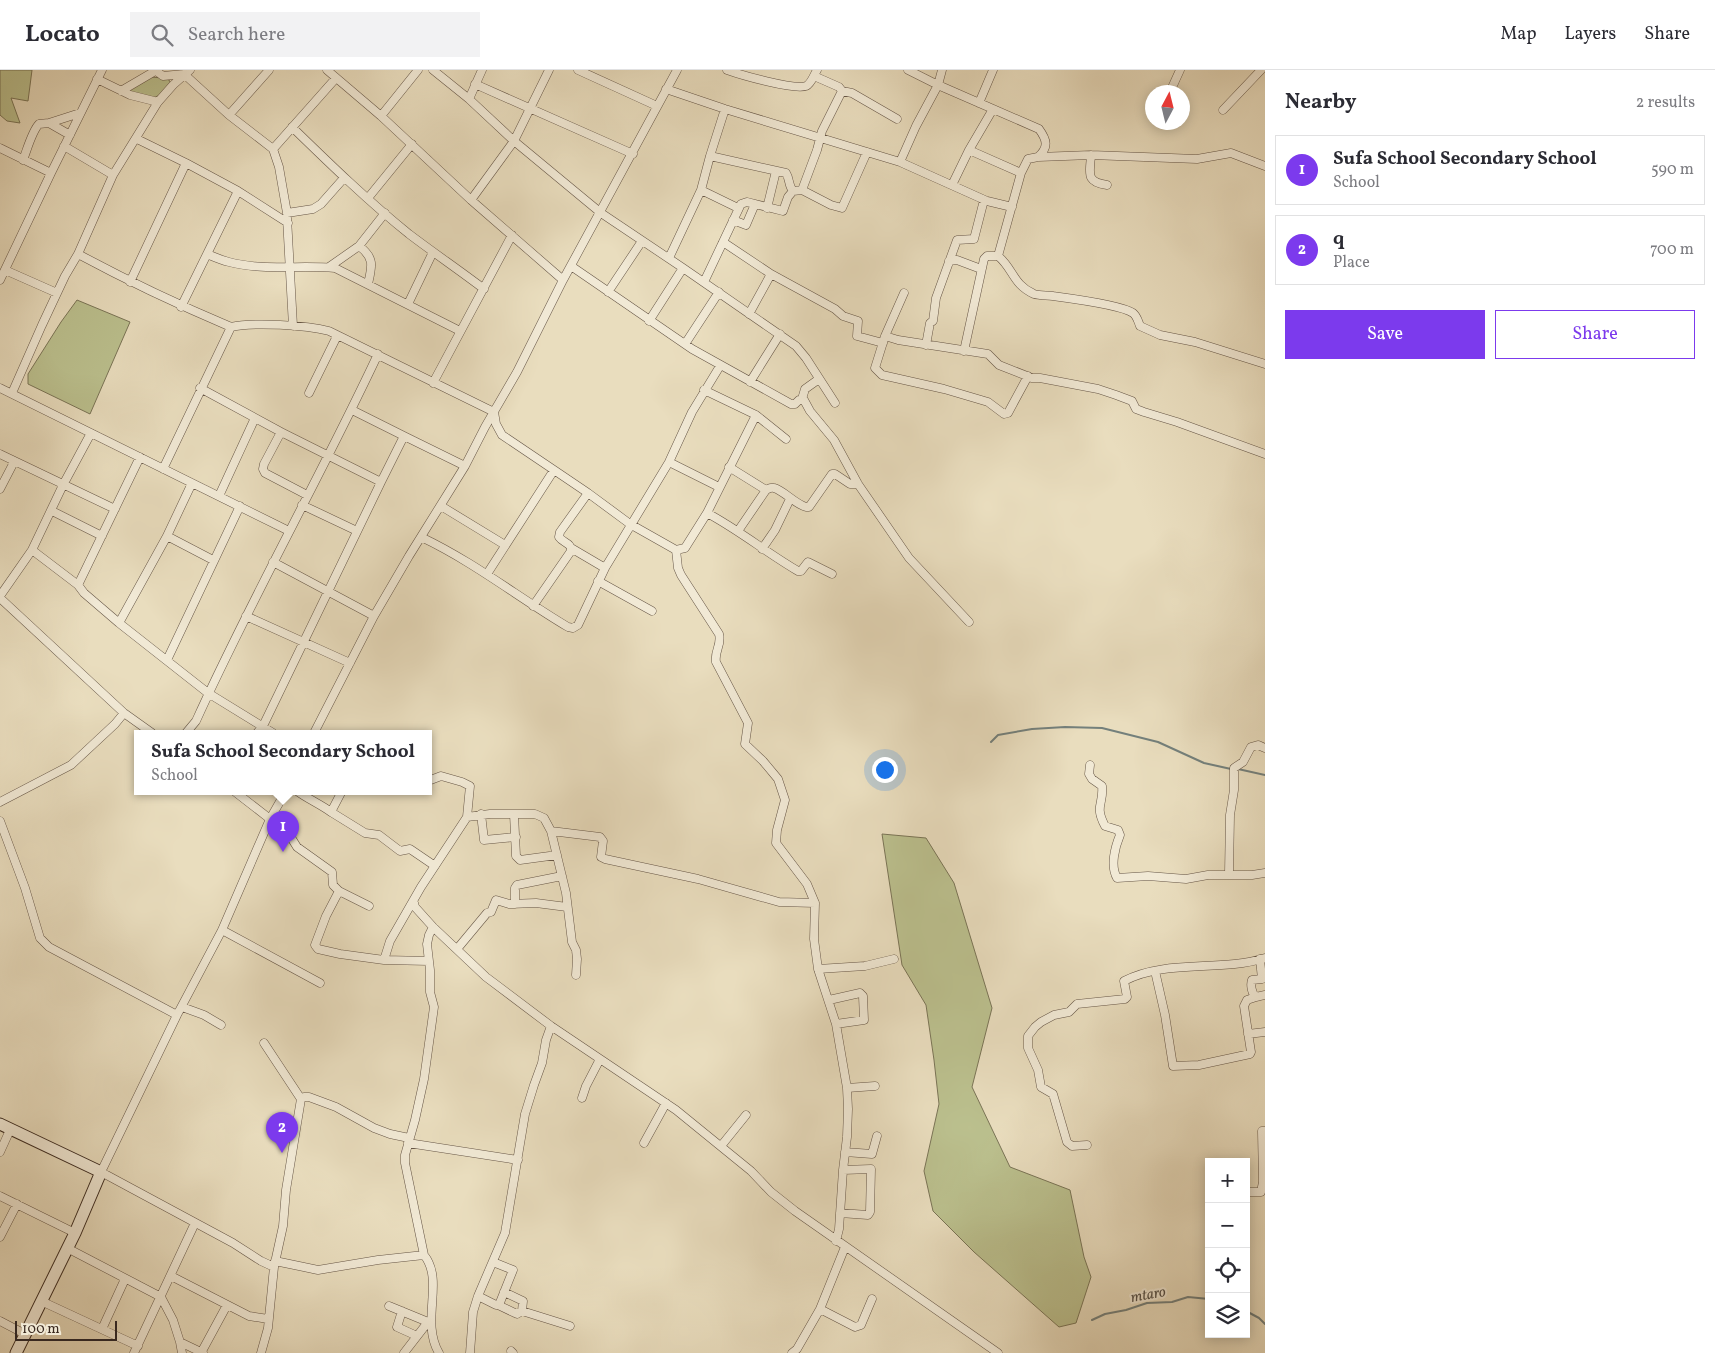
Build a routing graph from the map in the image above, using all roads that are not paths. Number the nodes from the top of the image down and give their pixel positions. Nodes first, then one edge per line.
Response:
1 (102, 70) edge
2 (155, 70) edge
3 (269, 70) edge
4 (327, 70) edge
5 (418, 70) edge
6 (433, 70) edge
7 (482, 70) edge
8 (549, 70) edge
9 (578, 70) edge
10 (677, 70) edge
11 (728, 70) edge
12 (908, 70) edge
13 (942, 70) edge
14 (993, 70) edge
15 (1180, 70) edge
16 (1261, 70) edge
17 (187, 72) edge
18 (815, 73) edge
19 (336, 78) junction
20 (97, 79) junction
21 (475, 84) junction
22 (938, 85) junction
23 (1173, 85) edge
24 (666, 89) junction
25 (121, 91) junction
26 (842, 91) junction
27 (470, 99) junction
28 (158, 102) junction
29 (979, 103) junction
30 (657, 106) junction
31 (529, 109) junction
32 (724, 109) junction
33 (993, 109) junction
34 (1222, 110) dead end
35 (80, 113) junction
36 (229, 115) junction
37 (381, 116) junction
38 (897, 119) dead end
39 (49, 123) junction
40 (292, 127) junction
41 (70, 135) junction
42 (820, 138) junction
43 (137, 139) junction
44 (514, 140) junction
45 (412, 144) junction
46 (64, 146) junction
47 (0, 148) edge
48 (273, 149) junction
49 (969, 150) junction
50 (867, 152) junction
51 (633, 154) junction
52 (1091, 155) junction
53 (710, 156) junction
54 (1038, 156) junction
55 (23, 160) junction
56 (900, 162) junction
57 (186, 164) junction
58 (1265, 166) edge
59 (776, 171) junction
60 (51, 173) junction
61 (1021, 173) junction
62 (113, 175) junction
63 (344, 178) junction
64 (952, 185) junction
65 (1107, 185) dead end
66 (701, 190) junction
67 (802, 190) junction
68 (238, 191) junction
69 (793, 191) junction
70 (368, 198) junction
71 (471, 200) junction
72 (984, 200) junction
73 (755, 204) junction
74 (1012, 207) junction
75 (738, 208) junction
76 (767, 208) junction
77 (287, 213) junction
78 (385, 213) junction
79 (601, 213) junction
80 (733, 220) junction
81 (288, 223) junction
82 (512, 235) junction
83 (642, 242) junction
84 (723, 242) junction
85 (359, 246) junction
86 (433, 252) junction
87 (78, 254) junction
88 (207, 254) junction
89 (998, 256) junction
90 (668, 258) junction
91 (949, 261) junction
92 (290, 266) junction
93 (571, 266) junction
94 (330, 267) junction
95 (683, 268) junction
96 (981, 269) junction
97 (5, 270) junction
98 (771, 274) junction
99 (0, 280) edge
100 (563, 280) junction
101 (130, 282) junction
102 (704, 282) junction
103 (368, 284) junction
104 (484, 289) junction
105 (608, 292) junction
106 (719, 292) junction
107 (904, 292) dead end
108 (57, 293) junction
109 (408, 304) junction
110 (181, 306) junction
111 (749, 314) junction
112 (649, 321) junction
113 (293, 326) junction
114 (231, 327) junction
115 (460, 330) junction
116 (780, 334) junction
117 (337, 336) junction
118 (884, 340) junction
119 (685, 344) junction
120 (926, 345) junction
121 (964, 351) junction
122 (378, 354) junction
123 (1265, 364) edge
124 (720, 366) junction
125 (1028, 376) junction
126 (819, 379) junction
127 (433, 382) junction
128 (750, 382) junction
129 (0, 388) edge
130 (200, 388) junction
131 (704, 390) junction
132 (12, 393) junction
133 (308, 393) dead end
134 (802, 399) junction
135 (835, 403) dead end
136 (352, 410) junction
137 (494, 412) junction
138 (756, 415) junction
139 (256, 418) junction
140 (281, 432) junction
141 (91, 433) junction
142 (404, 436) junction
143 (786, 439) dead end
144 (0, 454) edge
145 (1265, 454) edge
146 (329, 456) junction
147 (140, 457) junction
148 (14, 462) junction
149 (669, 462) junction
150 (465, 466) junction
151 (729, 467) junction
152 (163, 469) junction
153 (554, 470) junction
154 (381, 482) junction
155 (192, 483) junction
156 (858, 484) junction
157 (63, 485) junction
158 (719, 487) junction
159 (0, 489) edge
160 (766, 490) junction
161 (588, 493) junction
162 (307, 494) junction
163 (219, 496) junction
164 (790, 499) junction
165 (302, 504) junction
166 (240, 506) junction
167 (441, 506) junction
168 (115, 509) junction
169 (52, 511) junction
170 (707, 513) junction
171 (630, 524) junction
172 (289, 530) junction
173 (357, 531) junction
174 (738, 531) junction
175 (102, 536) junction
176 (167, 536) junction
177 (422, 537) junction
178 (505, 544) junction
179 (571, 548) junction
180 (762, 549) junction
181 (32, 550) junction
182 (676, 550) junction
183 (213, 560) junction
184 (273, 562) junction
185 (605, 568) junction
186 (487, 574) junction
187 (832, 574) dead end
188 (598, 582) junction
189 (78, 585) junction
190 (328, 591) junction
191 (0, 597) edge
192 (533, 606) junction
193 (652, 611) dead end
194 (246, 616) junction
195 (374, 616) junction
196 (969, 622) dead end
197 (119, 623) junction
198 (303, 641) junction
199 (167, 660) junction
200 (350, 663) junction
201 (208, 693) junction
202 (124, 713) junction
203 (263, 726) junction
204 (148, 730) edge
205 (188, 730) edge
206 (260, 730) edge
207 (269, 730) edge
208 (316, 730) edge
209 (1263, 746) edge
210 (1090, 765) dead end
211 (432, 779) edge
212 (239, 795) edge
213 (284, 795) edge
214 (304, 795) edge
215 (340, 795) edge
216 (0, 802) edge
217 (331, 812) junction
218 (480, 814) junction
219 (514, 814) junction
220 (467, 817) junction
221 (270, 819) junction
222 (0, 821) edge
223 (550, 831) junction
224 (516, 837) junction
225 (557, 855) junction
226 (435, 866) junction
227 (1265, 873) edge
228 (1229, 874) junction
229 (562, 876) junction
230 (340, 891) junction
231 (414, 903) junction
232 (815, 903) junction
233 (514, 904) junction
234 (368, 906) dead end
235 (567, 907) junction
236 (433, 927) junction
237 (222, 930) junction
238 (457, 949) junction
239 (1263, 958) edge
240 (894, 959) dead end
241 (384, 960) junction
242 (429, 960) junction
243 (818, 969) junction
244 (1154, 971) junction
245 (576, 975) dead end
246 (320, 983) dead end
247 (1265, 995) edge
248 (1256, 997) junction
249 (828, 1000) junction
250 (182, 1007) junction
251 (177, 1016) junction
252 (836, 1024) junction
253 (221, 1025) dead end
254 (551, 1026) junction
255 (1265, 1032) edge
256 (1248, 1034) junction
257 (264, 1043) dead end
258 (600, 1059) junction
259 (875, 1086) dead end
260 (847, 1088) junction
261 (582, 1098) dead end
262 (301, 1099) junction
263 (666, 1103) junction
264 (746, 1115) dead end
265 (0, 1124) edge
266 (10, 1130) junction
267 (1265, 1130) edge
268 (877, 1136) dead end
269 (409, 1140) junction
270 (644, 1143) dead end
271 (1087, 1145) dead end
272 (721, 1146) junction
273 (0, 1152) edge
274 (845, 1152) junction
275 (872, 1154) junction
276 (518, 1160) junction
277 (871, 1169) junction
278 (842, 1170) junction
279 (101, 1172) junction
280 (1250, 1192) edge
281 (1263, 1192) edge
282 (0, 1196) edge
283 (17, 1204) junction
284 (840, 1213) junction
285 (195, 1222) junction
286 (75, 1233) junction
287 (0, 1237) edge
288 (836, 1241) junction
289 (845, 1247) junction
290 (67, 1248) junction
291 (424, 1255) junction
292 (493, 1262) junction
293 (275, 1264) junction
294 (171, 1276) junction
295 (125, 1278) junction
296 (504, 1292) junction
297 (478, 1296) junction
298 (161, 1297) junction
299 (872, 1299) dead end
300 (41, 1301) junction
301 (227, 1305) junction
302 (389, 1306) dead end
303 (498, 1306) junction
304 (820, 1308) junction
305 (522, 1310) junction
306 (402, 1311) junction
307 (268, 1319) junction
308 (0, 1321) edge
309 (429, 1322) junction
310 (570, 1326) dead end
311 (102, 1329) junction
312 (25, 1334) junction
313 (417, 1336) junction
314 (180, 1342) junction
315 (136, 1349) edge
316 (17, 1353) edge
317 (182, 1353) edge
318 (202, 1353) edge
319 (261, 1353) edge
320 (404, 1353) edge
321 (439, 1353) edge
322 (470, 1353) edge
323 (792, 1353) edge
324 (998, 1353) edge

1 - 20 street
2 - 17 street
2 - 25 street
3 - 36 street
4 - 19 street
5 - 37 street
6 - 27 street
7 - 21 street
8 - 31 street
9 - 30 street
10 - 24 street
11 - 18 street
12 - 22 street
13 - 22 street
14 - 29 street
15 - 23 street
16 - 34 street
17 - 28 street
17 - 36 street
18 - 26 street
19 - 37 street
19 - 40 street
20 - 25 street
20 - 35 street
21 - 27 street
21 - 31 street
22 - 29 street
22 - 56 street
24 - 30 street
24 - 32 street
25 - 28 street
26 - 38 street
26 - 42 street
27 - 44 street
28 - 43 street
29 - 33 street
30 - 51 street
31 - 44 street
31 - 51 street
32 - 42 street
32 - 53 street
33 - 49 street
33 - 54 street
35 - 39 street
35 - 41 street
36 - 48 street
37 - 45 street
39 - 41 street
39 - 55 street
40 - 48 street
40 - 63 street
41 - 46 street
42 - 50 street
42 - 67 street
43 - 57 street
43 - 62 street
44 - 71 street
44 - 79 street
45 - 70 street
45 - 71 street
46 - 60 street
46 - 62 street
47 - 55 street
48 - 77 street
49 - 61 street
49 - 64 street
50 - 56 street
50 - 67 street
51 - 79 street
52 - 54 street
52 - 58 street
52 - 65 street
53 - 59 street
53 - 66 street
54 - 61 street
55 - 60 street
56 - 64 street
57 - 68 street
57 - 101 street
59 - 69 street
59 - 76 street
60 - 97 street
61 - 74 street
62 - 87 street
63 - 70 street
63 - 77 street
64 - 72 street
66 - 75 street
66 - 90 street
67 - 69 street
68 - 81 street
68 - 88 street
69 - 76 street
70 - 78 street
71 - 82 street
72 - 74 street
72 - 91 street
73 - 75 street
73 - 76 street
73 - 80 street
74 - 89 street
75 - 80 street
77 - 81 street
78 - 85 street
78 - 86 street
79 - 83 street
79 - 93 street
80 - 84 street
81 - 92 street
82 - 100 street
82 - 104 street
83 - 90 street
83 - 105 street
84 - 98 street
84 - 102 street
85 - 94 street
85 - 103 street
86 - 104 street
86 - 109 street
87 - 101 street
87 - 108 street
88 - 92 street
88 - 110 street
89 - 96 street
89 - 123 street
90 - 95 street
91 - 96 street
91 - 120 street
92 - 94 street
92 - 113 street
93 - 100 street
93 - 105 street
94 - 103 street
95 - 102 street
95 - 112 street
96 - 121 street
97 - 99 street
97 - 108 street
98 - 111 street
98 - 118 street
100 - 137 street
101 - 110 street
102 - 106 street
103 - 109 street
104 - 115 street
105 - 112 street
106 - 111 street
106 - 119 street
107 - 118 street
108 - 132 street
109 - 115 street
110 - 114 street
111 - 116 street
112 - 119 street
113 - 114 street
113 - 117 street
114 - 130 street
115 - 127 street
116 - 126 street
116 - 128 street
117 - 122 street
117 - 133 street
118 - 120 street
118 - 125 street
119 - 124 street
120 - 121 street
121 - 125 street
122 - 127 street
122 - 136 street
124 - 128 street
124 - 131 street
125 - 145 street
126 - 134 street
126 - 135 street
127 - 137 street
128 - 134 street
129 - 132 street
130 - 139 street
130 - 152 street
131 - 138 street
131 - 149 street
132 - 141 street
134 - 156 street
136 - 142 street
136 - 146 street
137 - 150 street
137 - 153 street
138 - 143 street
138 - 151 street
139 - 140 street
139 - 163 street
140 - 146 street
140 - 162 street
141 - 147 street
141 - 157 street
142 - 150 street
142 - 154 street
144 - 148 street
146 - 154 street
146 - 162 street
147 - 152 street
147 - 168 street
148 - 157 street
148 - 159 street
149 - 158 street
149 - 171 street
150 - 167 street
151 - 158 street
151 - 160 street
152 - 155 street
153 - 161 street
153 - 178 street
154 - 173 street
155 - 163 street
155 - 176 street
156 - 164 street
156 - 196 street
157 - 168 street
157 - 169 street
158 - 170 street
160 - 164 street
160 - 174 street
161 - 171 street
161 - 179 street
162 - 165 street
163 - 166 street
164 - 180 street
165 - 172 street
165 - 173 street
166 - 172 street
166 - 183 street
167 - 177 street
167 - 178 street
168 - 175 street
169 - 175 street
169 - 181 street
170 - 174 street
170 - 182 street
171 - 182 street
171 - 185 street
172 - 184 street
173 - 190 street
174 - 180 street
175 - 189 street
176 - 183 street
176 - 197 street
177 - 186 street
177 - 195 street
178 - 186 street
179 - 185 street
179 - 192 street
180 - 187 street
181 - 189 street
181 - 191 street
182 - 232 street
183 - 199 street
184 - 190 street
184 - 194 street
185 - 188 street
186 - 192 street
188 - 192 street
188 - 193 street
189 - 197 street
190 - 195 street
190 - 198 street
191 - 202 street
194 - 198 street
194 - 201 street
195 - 200 street
197 - 199 street
198 - 200 street
198 - 203 street
199 - 201 street
200 - 208 street
201 - 203 street
201 - 205 street
202 - 204 street
202 - 216 street
203 - 206 street
203 - 207 street
209 - 228 street
210 - 228 street
211 - 220 street
212 - 221 street
213 - 221 street
214 - 217 street
215 - 217 street
217 - 226 street
218 - 219 street
218 - 220 street
218 - 224 street
219 - 223 street
219 - 224 street
220 - 226 street
221 - 230 street
221 - 237 street
222 - 251 street
223 - 225 street
223 - 232 street
224 - 225 street
225 - 229 street
226 - 231 street
227 - 228 street
229 - 233 street
229 - 235 street
230 - 234 street
230 - 241 street
231 - 236 street
231 - 241 street
232 - 243 street
233 - 235 street
233 - 238 street
235 - 245 street
236 - 238 street
236 - 242 street
237 - 246 street
237 - 250 street
238 - 254 street
239 - 244 street
239 - 248 street
240 - 243 street
241 - 242 street
242 - 269 street
243 - 249 street
244 - 256 street
244 - 271 street
247 - 248 street
248 - 256 street
249 - 252 street
249 - 252 street
250 - 251 street
250 - 253 street
251 - 279 street
252 - 260 street
254 - 258 street
254 - 276 street
255 - 256 street
257 - 262 street
258 - 261 street
258 - 263 street
259 - 260 street
260 - 274 street
262 - 269 street
262 - 293 street
263 - 270 street
263 - 272 street
264 - 272 street
265 - 266 street
266 - 273 street
266 - 279 street
267 - 281 street
268 - 275 street
269 - 276 street
269 - 291 street
272 - 288 street
274 - 275 street
274 - 278 street
275 - 277 street
276 - 292 street
277 - 278 street
277 - 284 street
278 - 284 street
279 - 285 street
279 - 286 street
280 - 281 street
282 - 283 street
283 - 286 street
283 - 287 street
284 - 288 street
285 - 293 street
285 - 294 street
286 - 290 street
288 - 289 street
289 - 304 street
289 - 324 street
290 - 295 street
290 - 300 street
291 - 293 street
291 - 309 street
292 - 296 street
292 - 297 street
293 - 307 street
294 - 298 street
294 - 301 street
295 - 298 street
295 - 311 street
296 - 303 street
296 - 305 street
297 - 303 street
297 - 322 street
298 - 314 street
298 - 315 street
299 - 304 street
300 - 311 street
300 - 312 street
301 - 307 street
301 - 318 street
302 - 306 street
303 - 305 street
304 - 323 street
305 - 310 street
306 - 309 street
306 - 313 street
307 - 319 street
308 - 312 street
309 - 313 street
309 - 321 street
311 - 315 street
312 - 316 street
313 - 320 street
314 - 317 street
314 - 318 street

